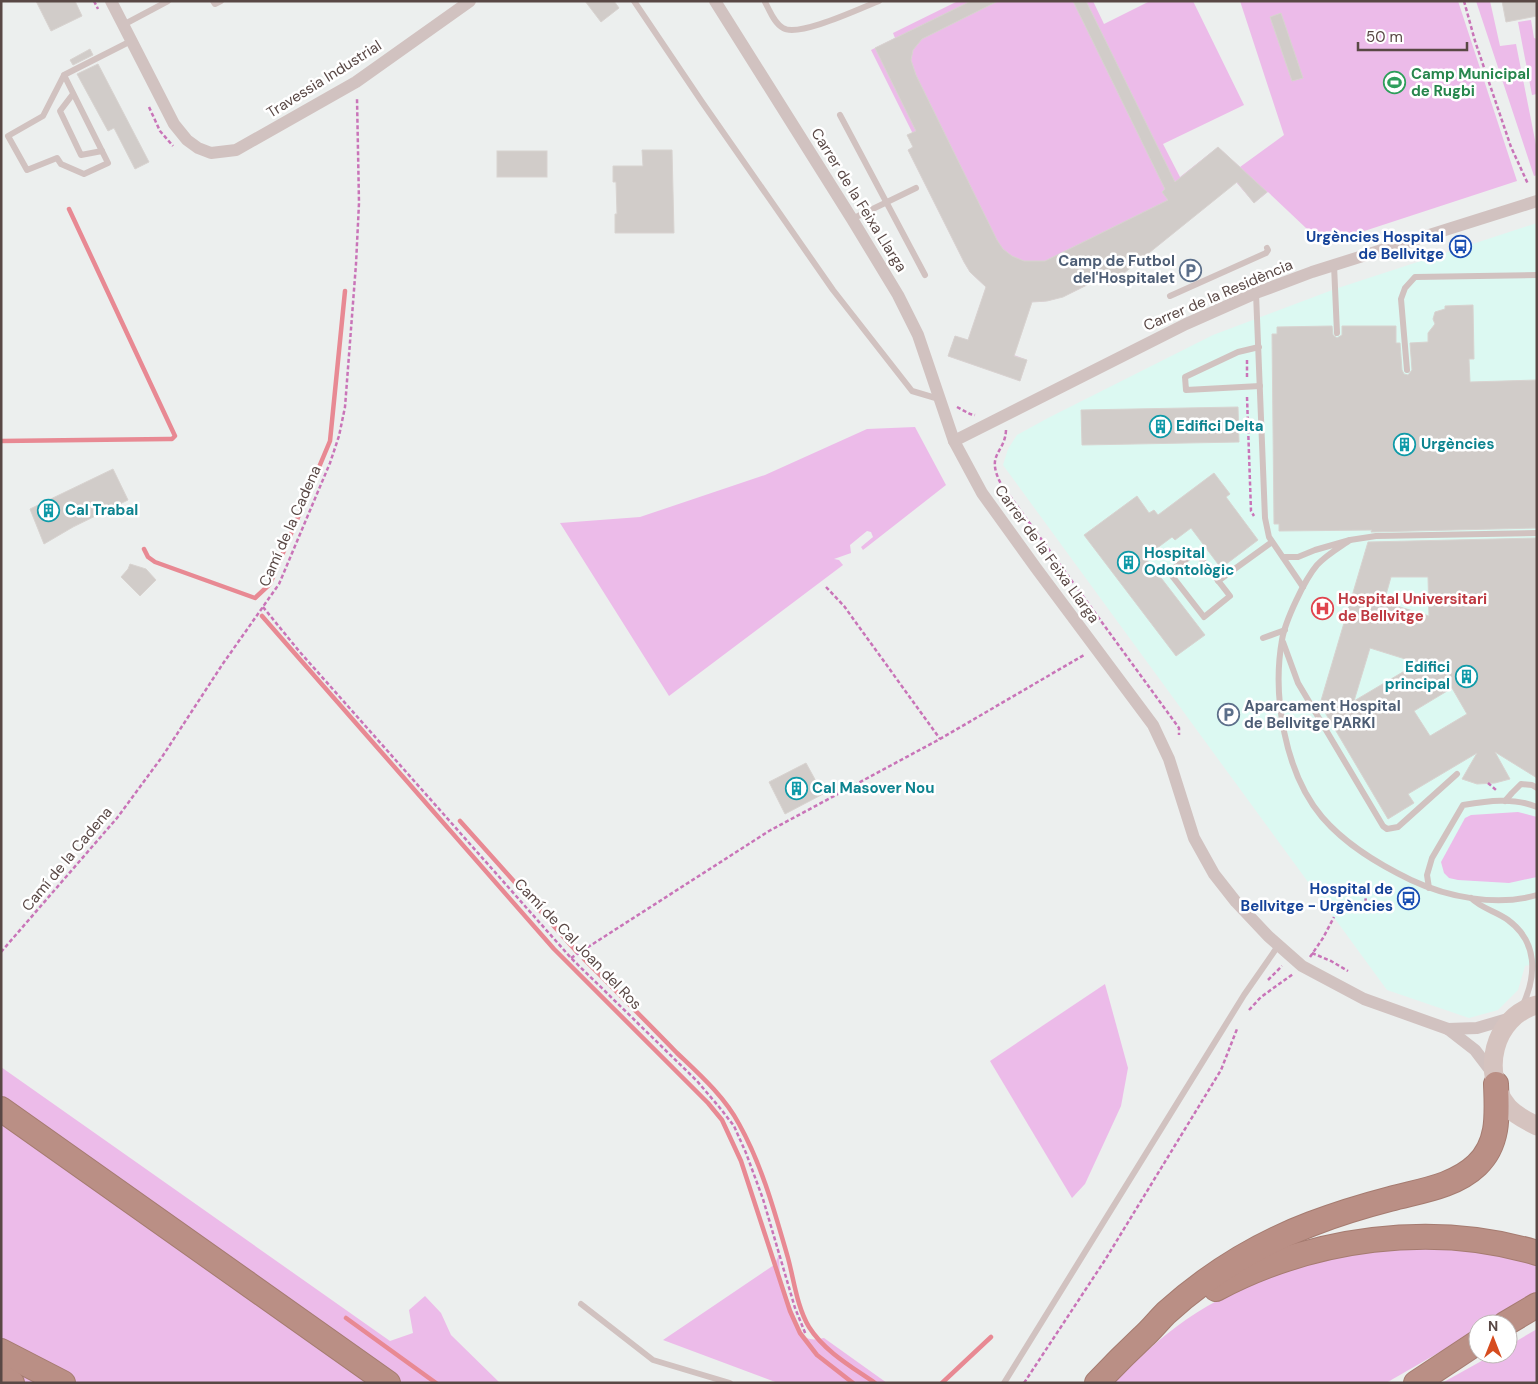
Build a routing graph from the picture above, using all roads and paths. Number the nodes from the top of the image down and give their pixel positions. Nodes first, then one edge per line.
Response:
1 (94, 1) edge
2 (111, 1) edge
3 (168, 1) edge
4 (213, 1) edge
5 (221, 1) edge
6 (470, 1) edge
7 (634, 1) edge
8 (716, 1) edge
9 (879, 1) edge
10 (1464, 1) edge
11 (765, 2) edge
12 (102, 16) dead end
13 (123, 25) junction
14 (131, 41) junction
15 (64, 75) junction
16 (356, 82) junction
17 (74, 94) junction
18 (149, 107) dead end
19 (840, 115) dead end
20 (178, 149) dead end
21 (102, 151) junction
22 (1528, 184) dead end
23 (916, 188) dead end
24 (1537, 201) edge
25 (886, 202) junction
26 (852, 219) junction
27 (1267, 248) dead end
28 (1334, 265) junction
29 (925, 275) dead end
30 (1537, 275) edge
31 (1256, 293) junction
32 (1170, 296) dead end
33 (1337, 333) dead end
34 (1259, 347) junction
35 (1407, 370) dead end
36 (1260, 386) junction
37 (939, 398) junction
38 (1006, 431) dead end
39 (954, 441) junction
40 (1537, 533) edge
41 (1350, 540) junction
42 (1272, 542) junction
43 (1283, 557) junction
44 (1218, 581) junction
45 (826, 587) dead end
46 (1303, 587) junction
47 (264, 607) junction
48 (1285, 630) junction
49 (1263, 638) dead end
50 (1282, 639) junction
51 (1096, 648) junction
52 (1178, 735) dead end
53 (940, 739) junction
54 (1457, 774) dead end
55 (1537, 788) edge
56 (1505, 801) junction
57 (1537, 807) edge
58 (1429, 888) junction
59 (1366, 894) dead end
60 (1537, 896) edge
61 (1471, 898) junction
62 (1350, 906) dead end
63 (1334, 917) dead end
64 (1278, 946) junction
65 (1, 952) edge
66 (571, 958) junction
67 (1284, 964) dead end
68 (1295, 972) dead end
69 (1348, 972) dead end
70 (1267, 982) dead end
71 (1261, 989) dead end
72 (1261, 997) junction
73 (1524, 1011) edge
74 (1245, 1015) dead end
75 (1237, 1027) dead end
76 (1448, 1029) junction
77 (1495, 1079) junction
78 (1, 1109) edge
79 (1, 1121) edge
80 (1537, 1126) edge
81 (93, 1175) junction
82 (1537, 1253) edge
83 (581, 1304) dead end
84 (1537, 1305) edge
85 (1518, 1317) edge
86 (1537, 1318) edge
87 (1518, 1330) edge
88 (806, 1335) dead end
89 (1144, 1336) junction
90 (1468, 1349) edge
91 (1, 1351) edge
92 (1468, 1358) edge
93 (1, 1376) edge
94 (12, 1383) edge
95 (63, 1383) edge
96 (388, 1383) edge
97 (730, 1383) edge
98 (1004, 1383) edge
99 (1024, 1383) edge
100 (1097, 1383) edge
101 (1416, 1383) edge
102 (1422, 1383) edge

1 - 12 path
2 - 13 street
3 - 13 lane
4 - 5 lane
6 - 16 street, Travessia Industrial
7 - 37 lane
8 - 26 street, Carrer de la Feixa Llarga
9 - 11 lane
10 - 22 path
13 - 14 street
14 - 15 lane
14 - 16 street, Travessia Industrial
15 - 17 lane
15 - 21 lane
16 - 47 path, Camí de la Cadena
17 - 21 lane
17 - 21 lane
18 - 20 path
19 - 25 lane
23 - 25 lane
24 - 28 street, Carrer de la Residència
25 - 26 lane
25 - 29 lane
26 - 37 street, Carrer de la Feixa Llarga
27 - 32 lane
28 - 31 street, Carrer de la Residència
28 - 33 lane
30 - 35 lane
31 - 34 lane
31 - 39 street, Carrer de la Residència
34 - 36 lane
34 - 36 lane
36 - 42 lane
37 - 39 street, Carrer de la Feixa Llarga
38 - 52 path, Carrer de la Feixa Llarga
39 - 51 street, Carrer de la Feixa Llarga
40 - 41 lane
41 - 43 lane
41 - 46 lane
42 - 43 lane
42 - 44 lane
43 - 46 lane
44 - 44 lane
45 - 53 path
46 - 48 lane
47 - 65 path, Camí de la Cadena
47 - 66 path, Camí de Cal Joan del Ros
48 - 49 lane
48 - 50 lane
50 - 54 lane
50 - 58 lane
51 - 53 path
51 - 64 street, Carrer de la Feixa Llarga
53 - 66 path
55 - 56 lane
56 - 57 lane
56 - 58 lane
58 - 61 lane
59 - 62 path
60 - 61 lane
61 - 73 lane
63 - 69 path
64 - 76 street, Carrer de la Feixa Llarga
64 - 98 lane
66 - 88 path, Camí de Cal Joan del Ros
67 - 70 path
68 - 72 path
71 - 72 path
72 - 74 path
73 - 76 street, Carrer de la Feixa Llarga
73 - 77 street
75 - 99 path
76 - 77 street, Carrer de la Feixa Llarga
77 - 80 street
77 - 89 highway
78 - 81 highway
79 - 81 highway
81 - 96 highway
82 - 89 highway
83 - 97 lane
84 - 85 highway
86 - 87 highway
89 - 100 highway
90 - 101 highway
91 - 95 highway
92 - 102 highway
93 - 94 highway

